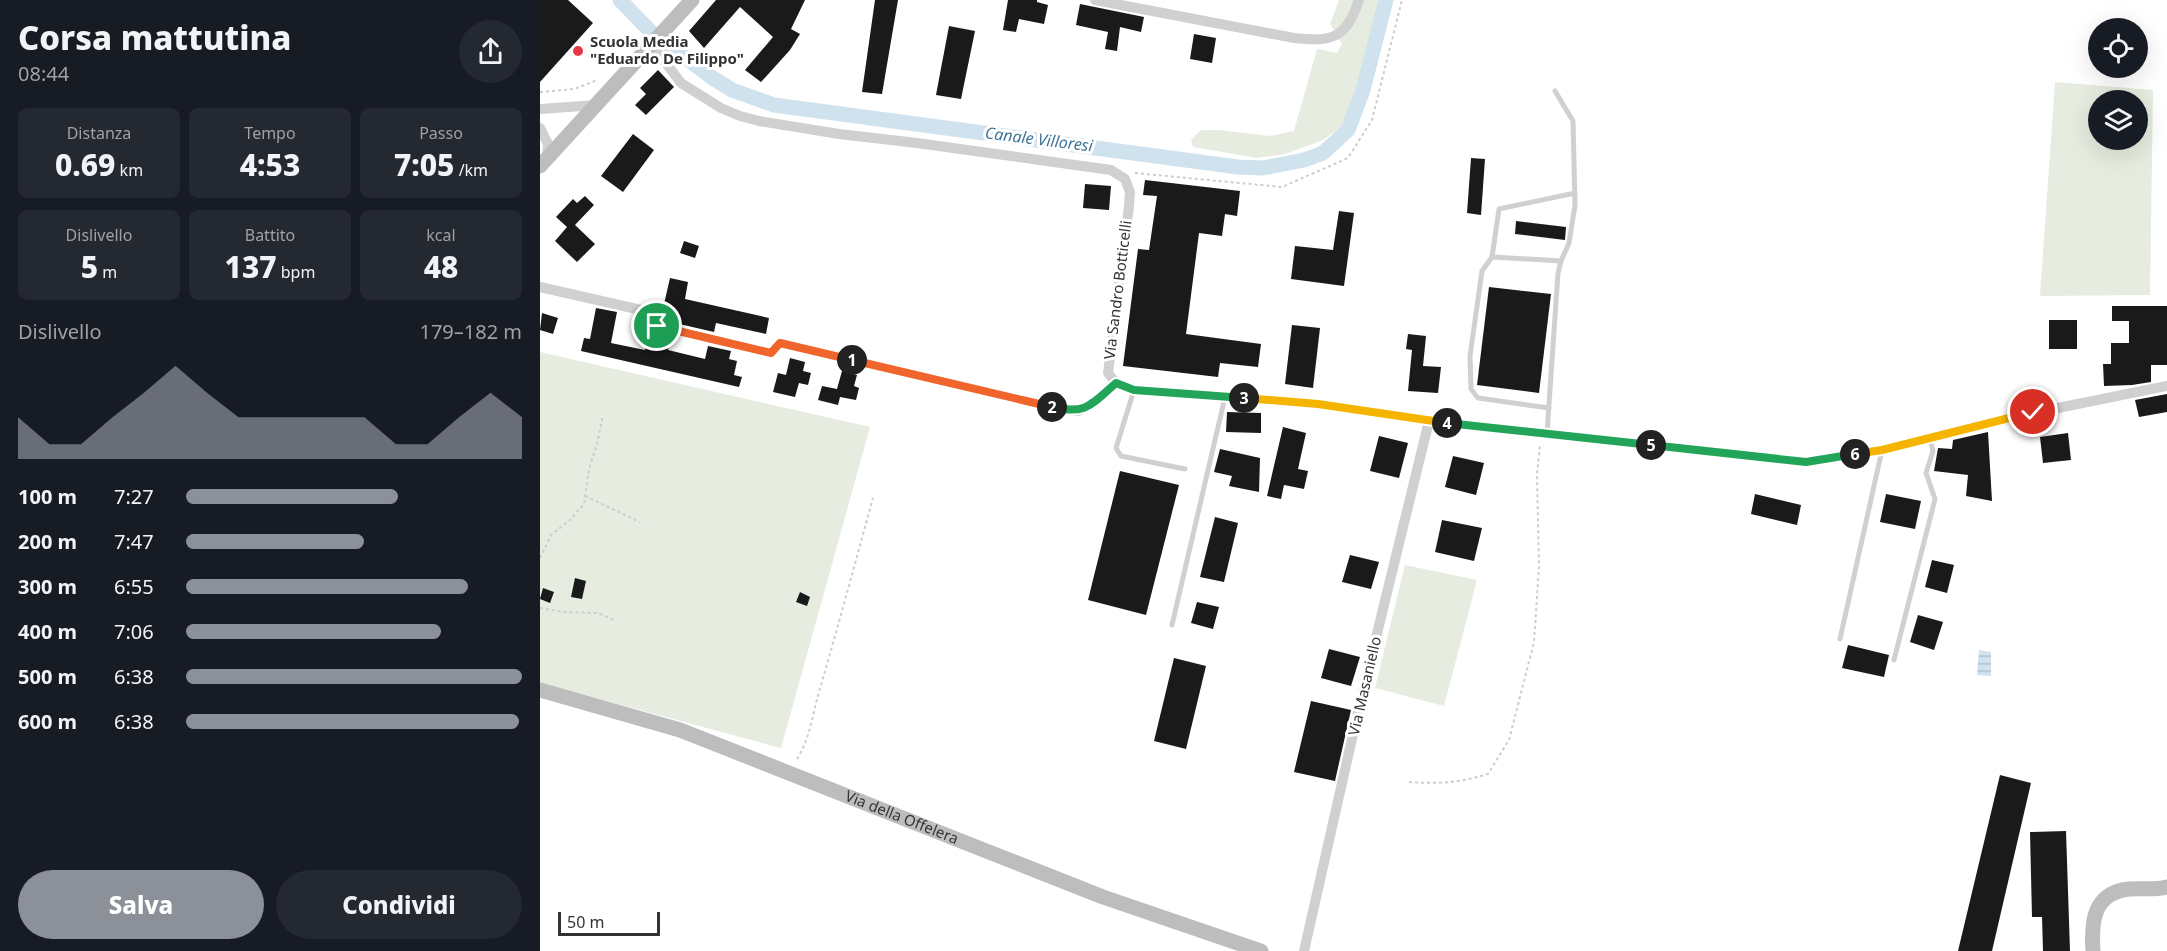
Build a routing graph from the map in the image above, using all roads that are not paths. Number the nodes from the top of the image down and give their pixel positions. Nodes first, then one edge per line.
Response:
1 (692, 0) edge
2 (1095, 0) edge
3 (1359, 0) edge
4 (653, 43) junction
5 (1555, 91) dead end
6 (596, 105) junction
7 (540, 109) edge
8 (540, 128) edge
9 (543, 163) edge
10 (1575, 193) junction
11 (1492, 257) junction
12 (1561, 261) junction
13 (540, 287) edge
14 (1116, 383) junction
15 (2167, 386) edge
16 (1134, 390) junction
17 (1225, 397) junction
18 (1549, 408) junction
19 (1429, 421) junction
20 (1544, 434) junction
21 (1930, 437) junction
22 (1882, 450) junction
23 (1185, 469) dead end
24 (1172, 625) dead end
25 (1840, 639) dead end
26 (1894, 660) dead end
27 (540, 690) edge
28 (2167, 887) edge
29 (1261, 951) edge
30 (1304, 951) edge
31 (2093, 951) edge

1 - 4 street
2 - 3 street
4 - 6 street
4 - 14 street, Via Sandro Botticelli
5 - 10 lane
6 - 7 street
6 - 9 street
8 - 9 street
10 - 11 lane
10 - 12 lane
11 - 12 lane
11 - 18 lane
12 - 18 lane
13 - 14 street
14 - 16 street, Via Sandro Botticelli
15 - 21 street, Via Sandro Botticelli
16 - 17 street, Via Sandro Botticelli
16 - 23 lane
17 - 19 street, Via Sandro Botticelli
17 - 24 lane
18 - 20 lane
19 - 20 street, Via Sandro Botticelli
19 - 30 street, Via Masaniello
20 - 22 street, Via Sandro Botticelli
21 - 22 street, Via Sandro Botticelli
21 - 26 lane
22 - 25 lane
27 - 29 street, Via della Offelera
28 - 31 street

